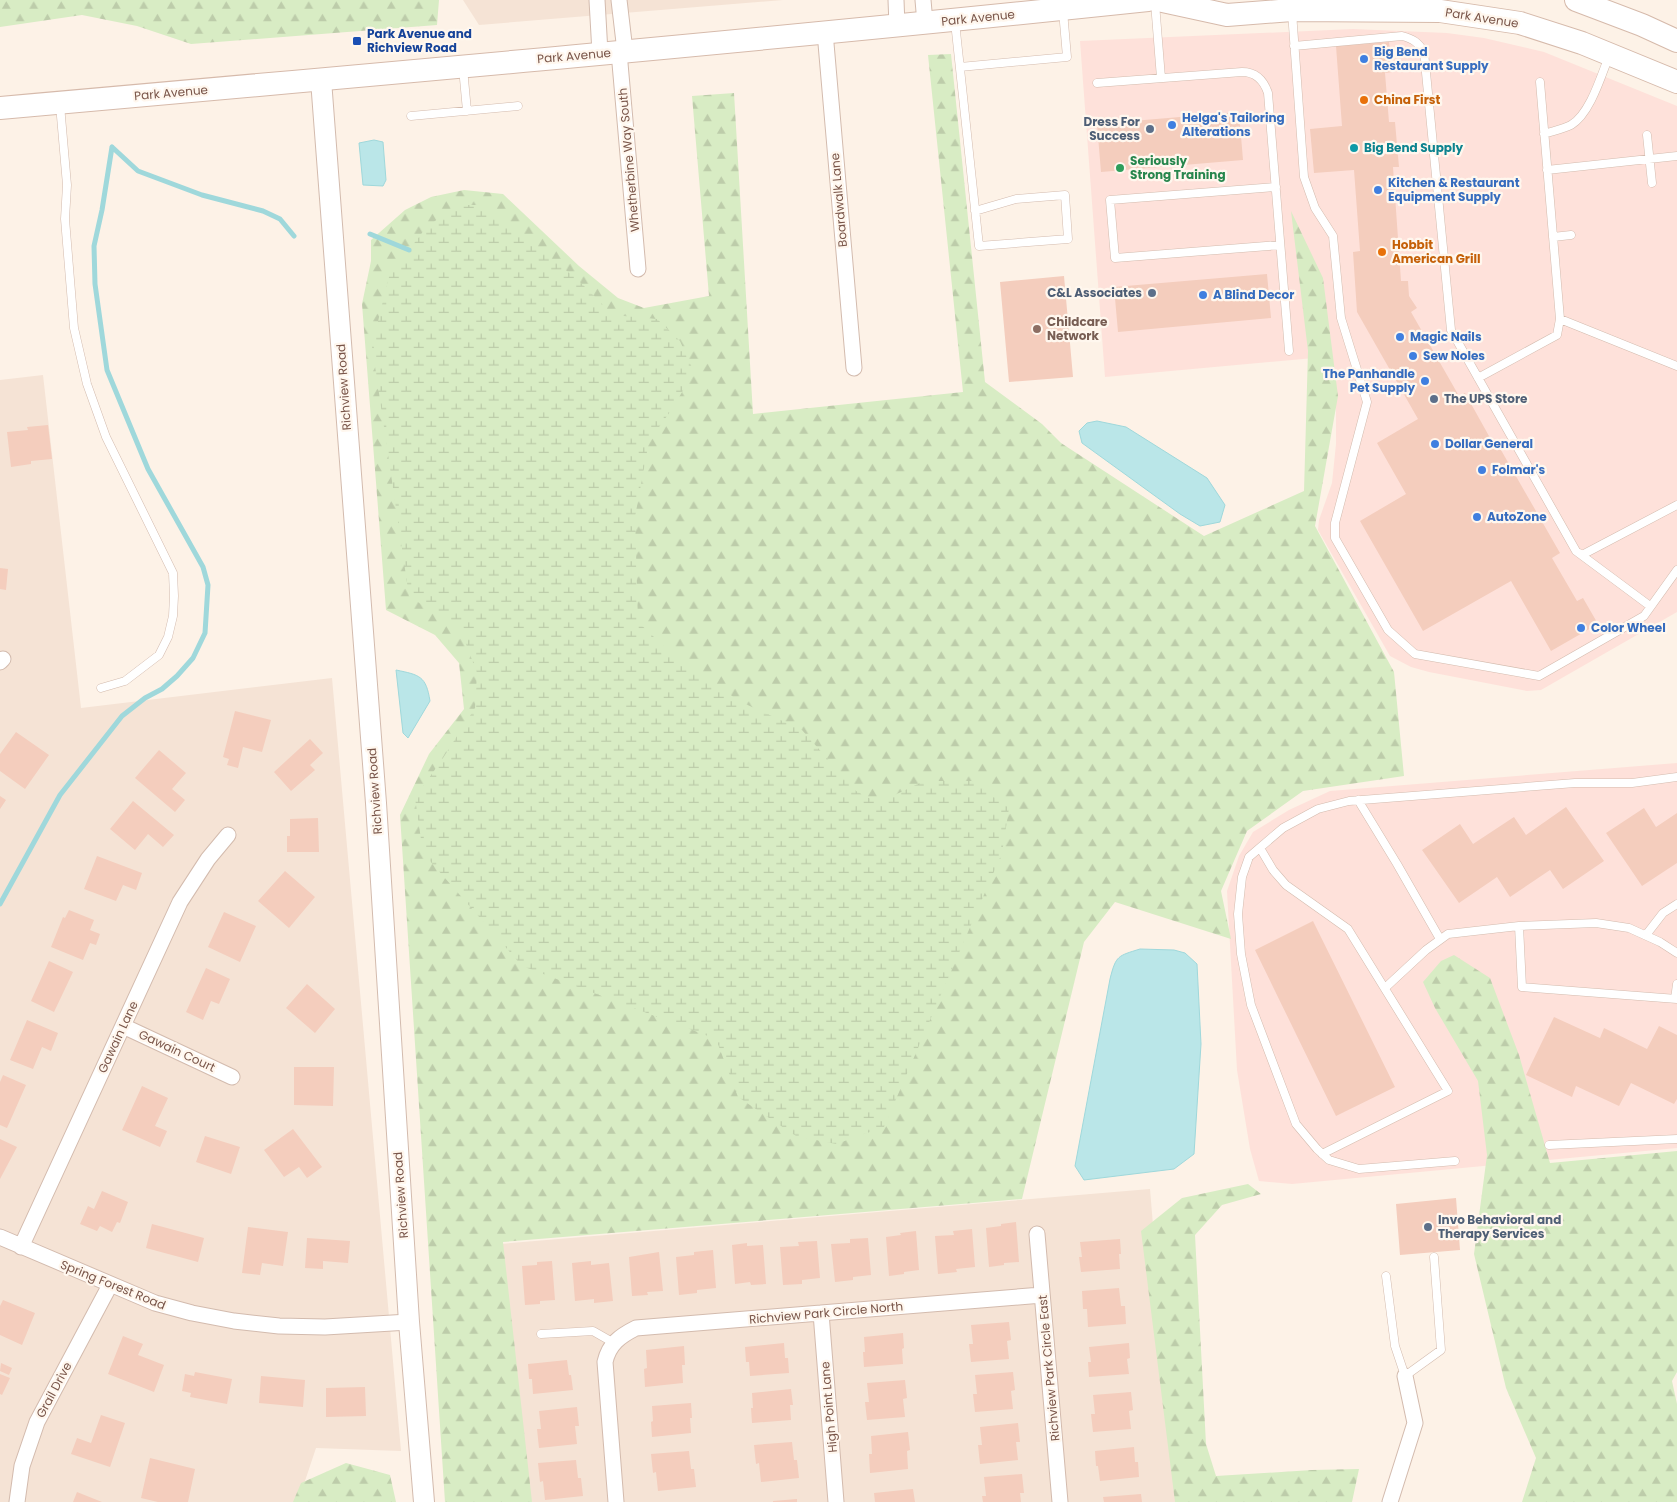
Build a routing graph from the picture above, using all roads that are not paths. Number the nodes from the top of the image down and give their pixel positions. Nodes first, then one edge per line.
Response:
1 (597, 0) edge
2 (619, 0) edge
3 (896, 0) edge
4 (923, 0) edge
5 (1148, 0) edge
6 (1156, 0) edge
7 (1584, 1) edge
8 (1087, 3) edge
9 (1287, 5) edge
10 (1063, 9) junction
11 (955, 20) junction
12 (925, 23) junction
13 (897, 26) junction
14 (1667, 30) edge
15 (825, 32) junction
16 (1677, 41) edge
17 (1294, 46) junction
18 (615, 52) junction
19 (1609, 54) junction
20 (463, 66) junction
21 (960, 66) junction
22 (1161, 78) junction
23 (321, 80) junction
24 (1540, 82) dead end
25 (1677, 82) edge
26 (1097, 83) dead end
27 (60, 103) junction
28 (518, 106) dead end
29 (0, 108) edge
30 (467, 110) junction
31 (410, 116) dead end
32 (1544, 134) junction
33 (1646, 135) dead end
34 (1677, 156) edge
35 (1649, 159) junction
36 (1547, 170) junction
37 (1652, 182) dead end
38 (1276, 187) junction
39 (975, 211) junction
40 (1571, 235) dead end
41 (1553, 237) junction
42 (1280, 245) junction
43 (638, 269) dead end
44 (1560, 319) junction
45 (1289, 351) dead end
46 (1677, 366) edge
47 (854, 368) dead end
48 (1478, 378) junction
49 (1677, 505) edge
50 (1582, 556) junction
51 (1677, 570) edge
52 (1650, 606) junction
53 (101, 688) dead end
54 (1677, 777) edge
55 (1358, 800) junction
56 (228, 835) dead end
57 (1260, 848) junction
58 (1677, 904) edge
59 (1519, 926) junction
60 (1646, 935) junction
61 (1440, 939) junction
62 (1677, 953) edge
63 (1677, 984) edge
64 (1385, 988) junction
65 (1676, 999) edge
66 (123, 1026) junction
67 (232, 1077) dead end
68 (1677, 1139) edge
69 (1549, 1145) dead end
70 (1322, 1154) junction
71 (1455, 1161) dead end
72 (1037, 1234) dead end
73 (0, 1237) edge
74 (21, 1247) junction
75 (1434, 1257) dead end
76 (1386, 1276) dead end
77 (110, 1285) junction
78 (1042, 1295) junction
79 (821, 1313) junction
80 (409, 1322) junction
81 (541, 1334) dead end
82 (614, 1343) junction
83 (1405, 1376) junction
84 (17, 1502) edge
85 (424, 1502) edge
86 (616, 1502) edge
87 (836, 1502) edge
88 (1060, 1502) edge
89 (1390, 1502) edge

1 - 18 street
2 - 18 street
3 - 13 street
4 - 12 street
5 - 8 main road, Park Avenue
6 - 9 main road, Park Avenue
6 - 22 lane
7 - 14 main road
8 - 10 main road, Park Avenue
9 - 17 lane
9 - 19 main road, Park Avenue
10 - 11 main road, Park Avenue
10 - 21 lane
11 - 12 main road, Park Avenue
11 - 21 lane
12 - 13 main road, Park Avenue
13 - 15 main road, Park Avenue
14 - 16 main road
15 - 18 main road, Park Avenue
15 - 47 street, Boardwalk Lane
17 - 48 lane
17 - 52 lane
18 - 20 main road, Park Avenue
18 - 43 street, Whetherbine Way South
19 - 25 main road, Park Avenue
19 - 32 lane
20 - 23 main road, Park Avenue
20 - 30 lane
21 - 39 lane
22 - 26 lane
22 - 38 lane
23 - 27 main road, Park Avenue
23 - 80 street, Richview Road
24 - 32 lane
27 - 29 main road, Park Avenue
27 - 53 lane
28 - 30 lane
30 - 31 lane
32 - 36 lane
33 - 35 lane
34 - 35 lane
35 - 36 lane
35 - 37 lane
36 - 41 lane
38 - 42 lane
38 - 42 lane
39 - 39 lane
40 - 41 lane
41 - 44 lane
42 - 45 lane
44 - 46 lane
44 - 48 lane
48 - 50 lane
49 - 50 lane
50 - 52 lane
51 - 52 lane
54 - 55 lane
55 - 57 lane
55 - 61 lane
56 - 66 street, Gawain Lane
57 - 64 lane
57 - 70 lane
58 - 60 lane
59 - 60 lane
59 - 61 lane
59 - 65 lane
60 - 62 lane
61 - 64 lane
63 - 65 lane
64 - 70 lane
66 - 67 street, Gawain Court
66 - 74 street, Gawain Lane
68 - 69 lane
70 - 71 lane
72 - 78 street, Richview Park Circle East
73 - 74 street, Spring Forest Road
74 - 77 street, Spring Forest Road
75 - 83 lane
76 - 83 lane
77 - 80 street, Spring Forest Road
77 - 84 street, Grail Drive
78 - 79 street, Richview Park Circle North
78 - 88 street, Richview Park Circle East
79 - 82 street, Richview Park Circle North
79 - 87 street, High Point Lane
80 - 85 street, Richview Road
81 - 82 lane
82 - 86 street
83 - 89 street

